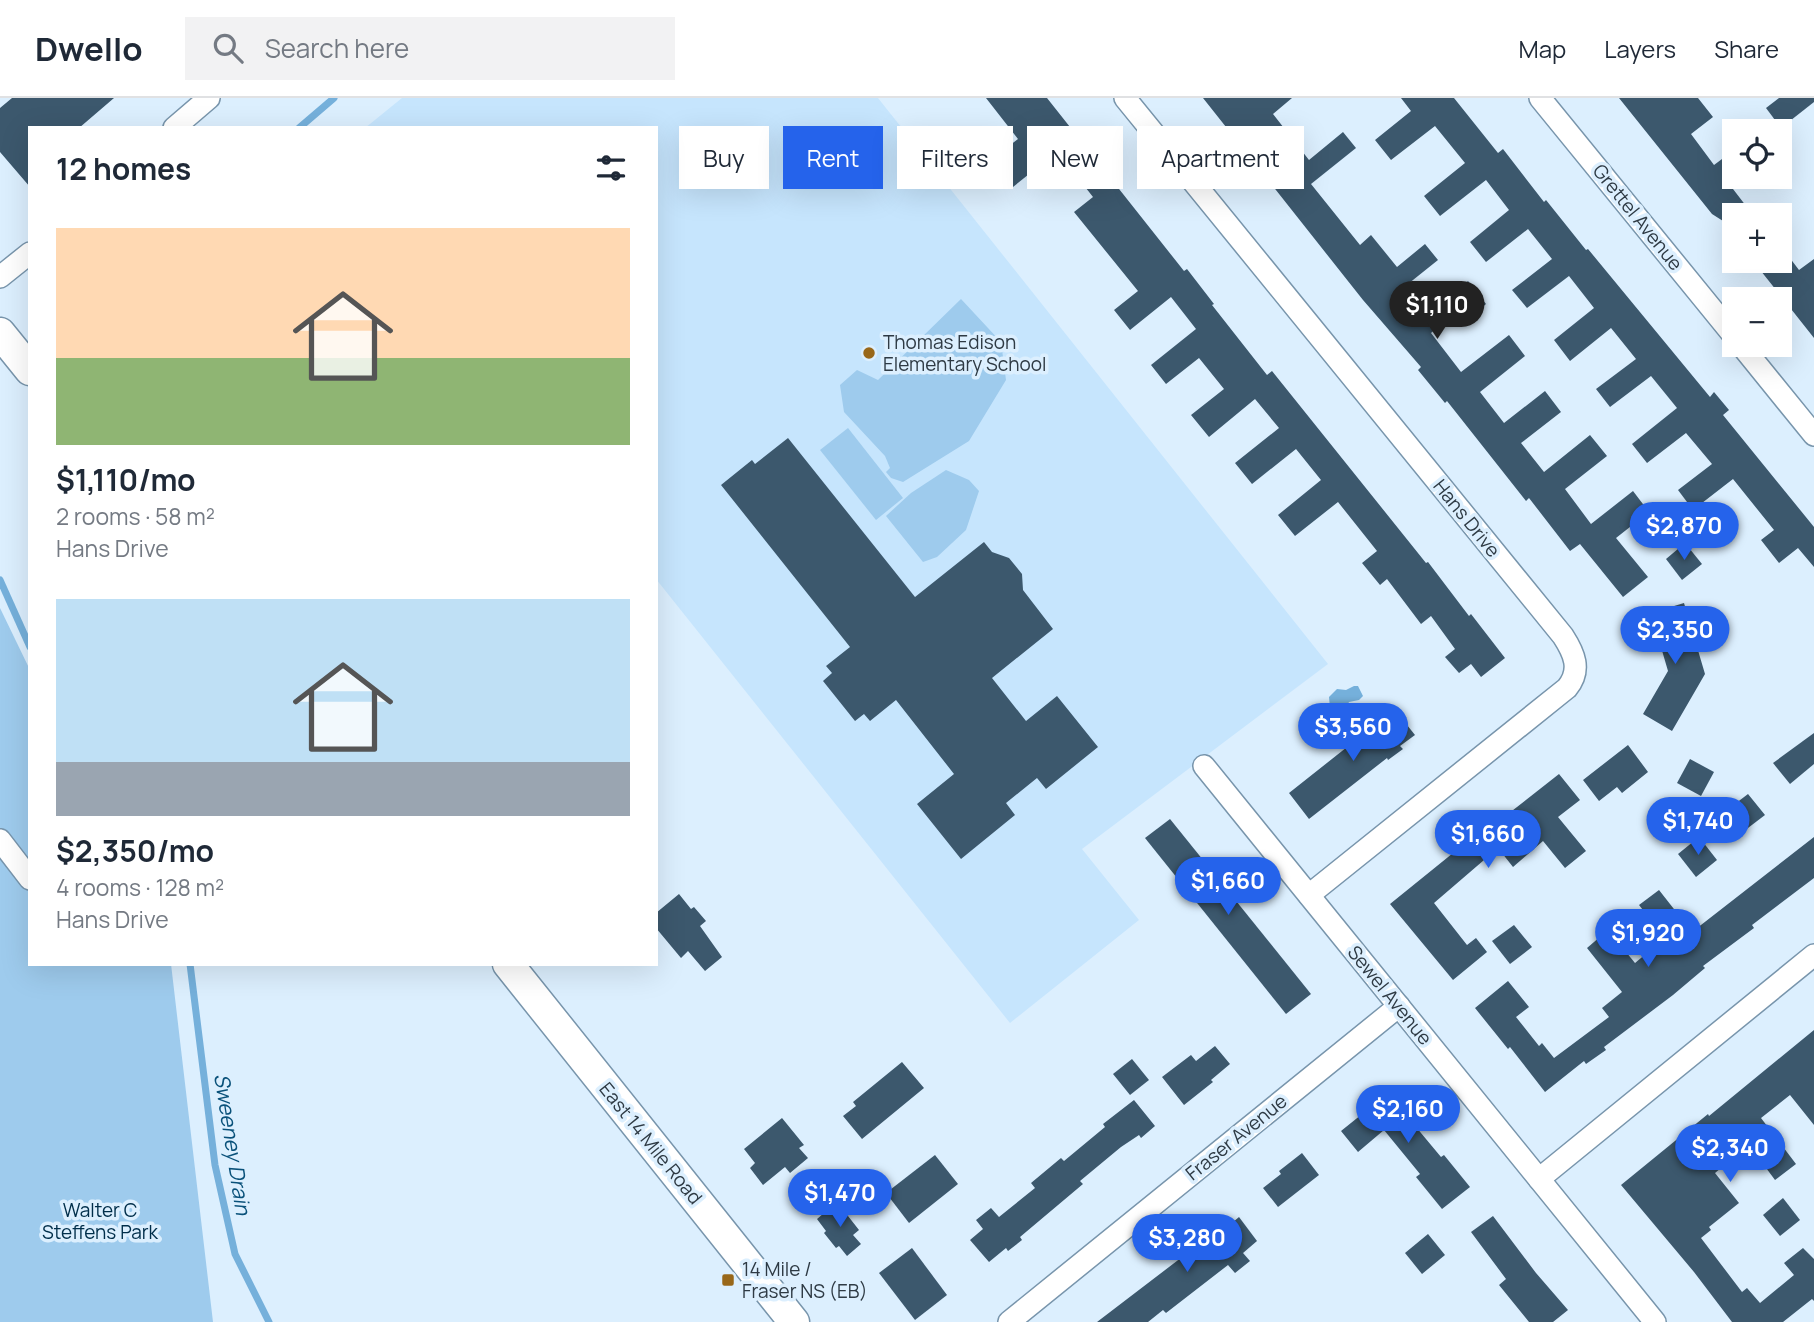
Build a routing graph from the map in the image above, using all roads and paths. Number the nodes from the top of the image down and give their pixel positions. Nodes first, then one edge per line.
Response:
1 (209, 98) edge
2 (1125, 98) edge
3 (1540, 98) edge
4 (176, 126) edge
5 (28, 255) edge
6 (0, 277) edge
7 (1722, 321) edge
8 (2, 338) edge
9 (1751, 357) edge
10 (28, 368) edge
11 (1814, 435) edge
12 (1204, 766) dead end
13 (0, 840) edge
14 (28, 876) edge
15 (1309, 895) junction
16 (1814, 955) edge
17 (510, 966) edge
18 (1399, 1006) junction
19 (1539, 1179) junction
20 (794, 1322) edge
21 (1009, 1322) edge
22 (1655, 1322) edge

1 - 4 street
2 - 15 street, Hans Drive
3 - 7 street, Grettel Avenue
5 - 6 street
8 - 10 main road
9 - 11 street
12 - 15 street, Sewel Avenue
13 - 14 street
15 - 18 street, Sewel Avenue
16 - 19 street
17 - 20 main road, East 14 Mile Road
18 - 19 street, Sewel Avenue
18 - 21 street, Fraser Avenue
19 - 22 street, Sewel Avenue

